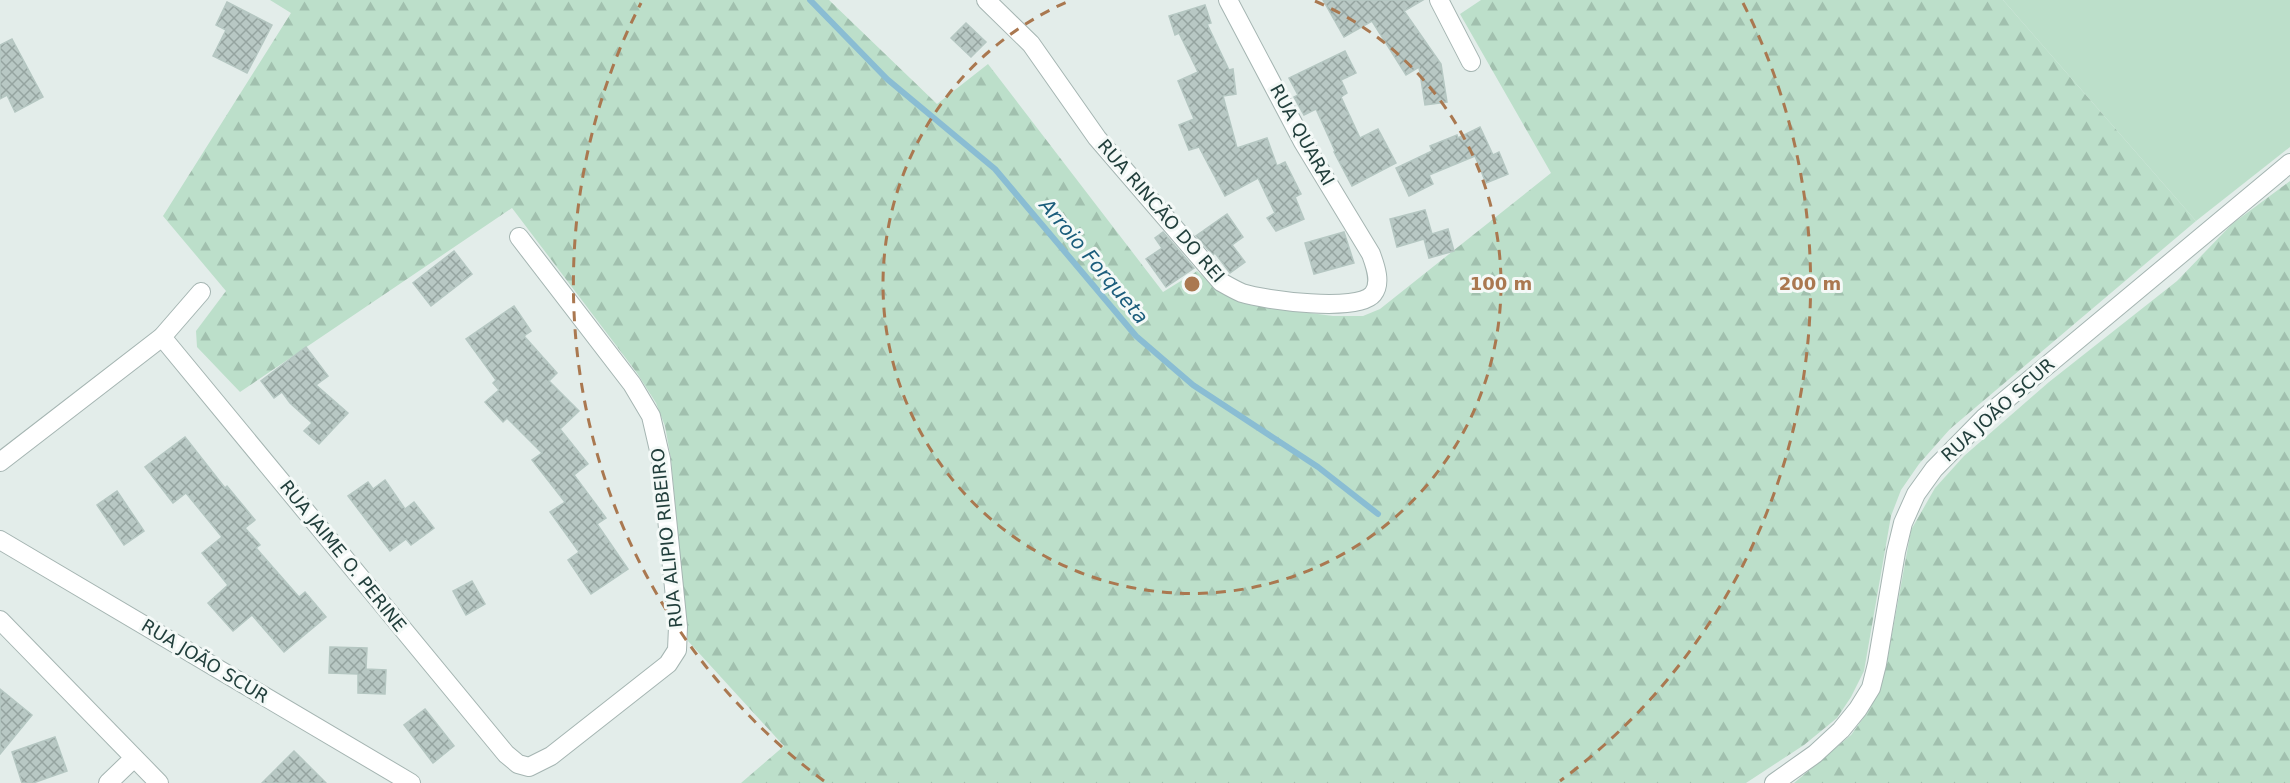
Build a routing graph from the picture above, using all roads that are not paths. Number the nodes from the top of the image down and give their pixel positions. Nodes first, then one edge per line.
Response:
1 (986, 0) edge
2 (1228, 0) edge
3 (1447, 3) edge
4 (1471, 62) dead end
5 (2290, 163) edge
6 (519, 237) dead end
7 (1377, 270) joint
8 (201, 292) dead end
9 (162, 337) junction
10 (0, 462) edge
11 (0, 540) edge
12 (0, 620) edge
13 (134, 759) junction
14 (529, 767) joint
15 (108, 783) edge
16 (159, 783) edge
17 (411, 783) edge
18 (1774, 783) edge

1 - 7 street, RUA RINCÃO DO REI
2 - 7 street, RUA QUARAI
3 - 4 street
5 - 18 street, RUA JOÃO SCUR
6 - 14 street, RUA ALIPIO RIBEIRO
8 - 9 street
9 - 10 street
9 - 14 street, RUA JAIME O. PERINE
11 - 17 street, RUA JOÃO SCUR
12 - 13 street
13 - 15 street
13 - 16 street

